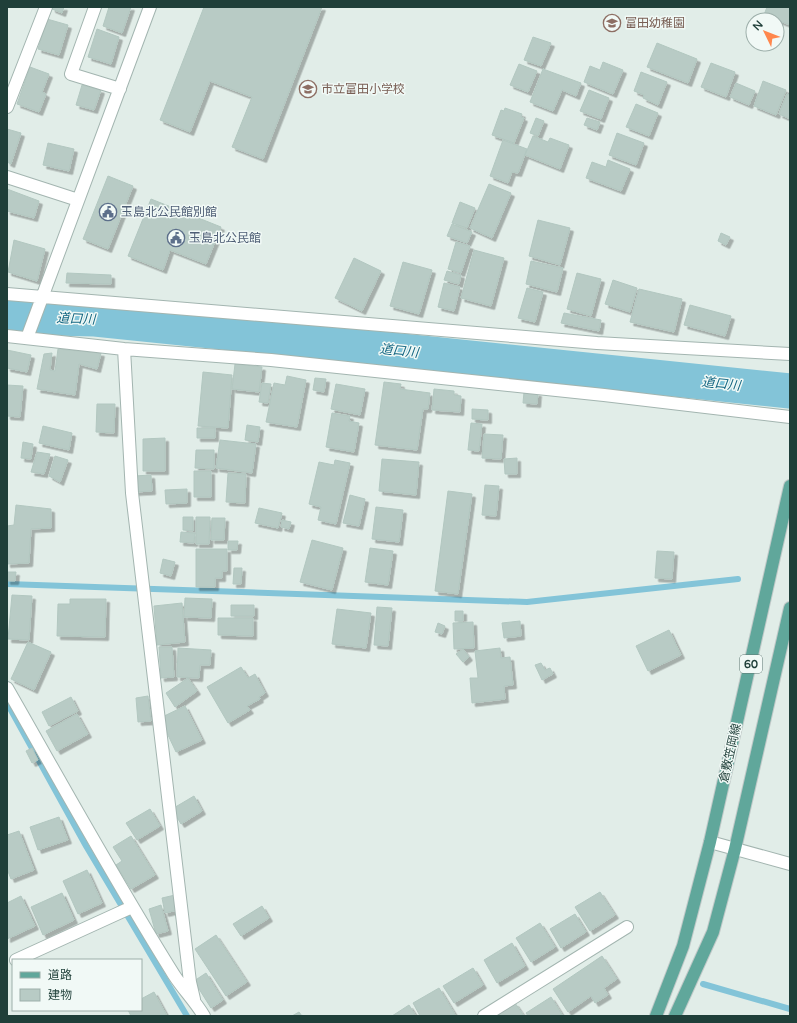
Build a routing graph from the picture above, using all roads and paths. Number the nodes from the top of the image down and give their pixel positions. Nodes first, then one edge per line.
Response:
1 (46, 7) edge
2 (96, 7) edge
3 (150, 7) edge
4 (120, 89) junction
5 (7, 107) edge
6 (7, 177) edge
7 (78, 200) junction
8 (7, 294) edge
9 (41, 299) junction
10 (7, 336) edge
11 (27, 337) junction
12 (124, 349) junction
13 (790, 354) edge
14 (790, 417) edge
15 (790, 486) edge
16 (790, 608) edge
17 (7, 688) edge
18 (710, 842) junction
19 (735, 849) junction
20 (790, 864) edge
21 (127, 909) junction
22 (627, 927) dead end
23 (18, 959) edge
24 (194, 999) junction
25 (204, 1016) edge
26 (484, 1016) edge
27 (656, 1016) edge
28 (675, 1016) edge

1 - 5 street
2 - 4 street
3 - 4 street
4 - 7 street
6 - 7 street
7 - 9 street
8 - 9 street
9 - 11 street
9 - 13 street
10 - 11 street
11 - 12 street
12 - 14 street
12 - 24 street
15 - 18 main road, 倉敷笠岡線 / 60
16 - 19 main road, 60
17 - 21 street
18 - 19 street
18 - 27 main road, 倉敷笠岡線 / 60
19 - 20 street
19 - 28 main road, 60
21 - 23 street
21 - 24 street
22 - 26 street
24 - 25 street

